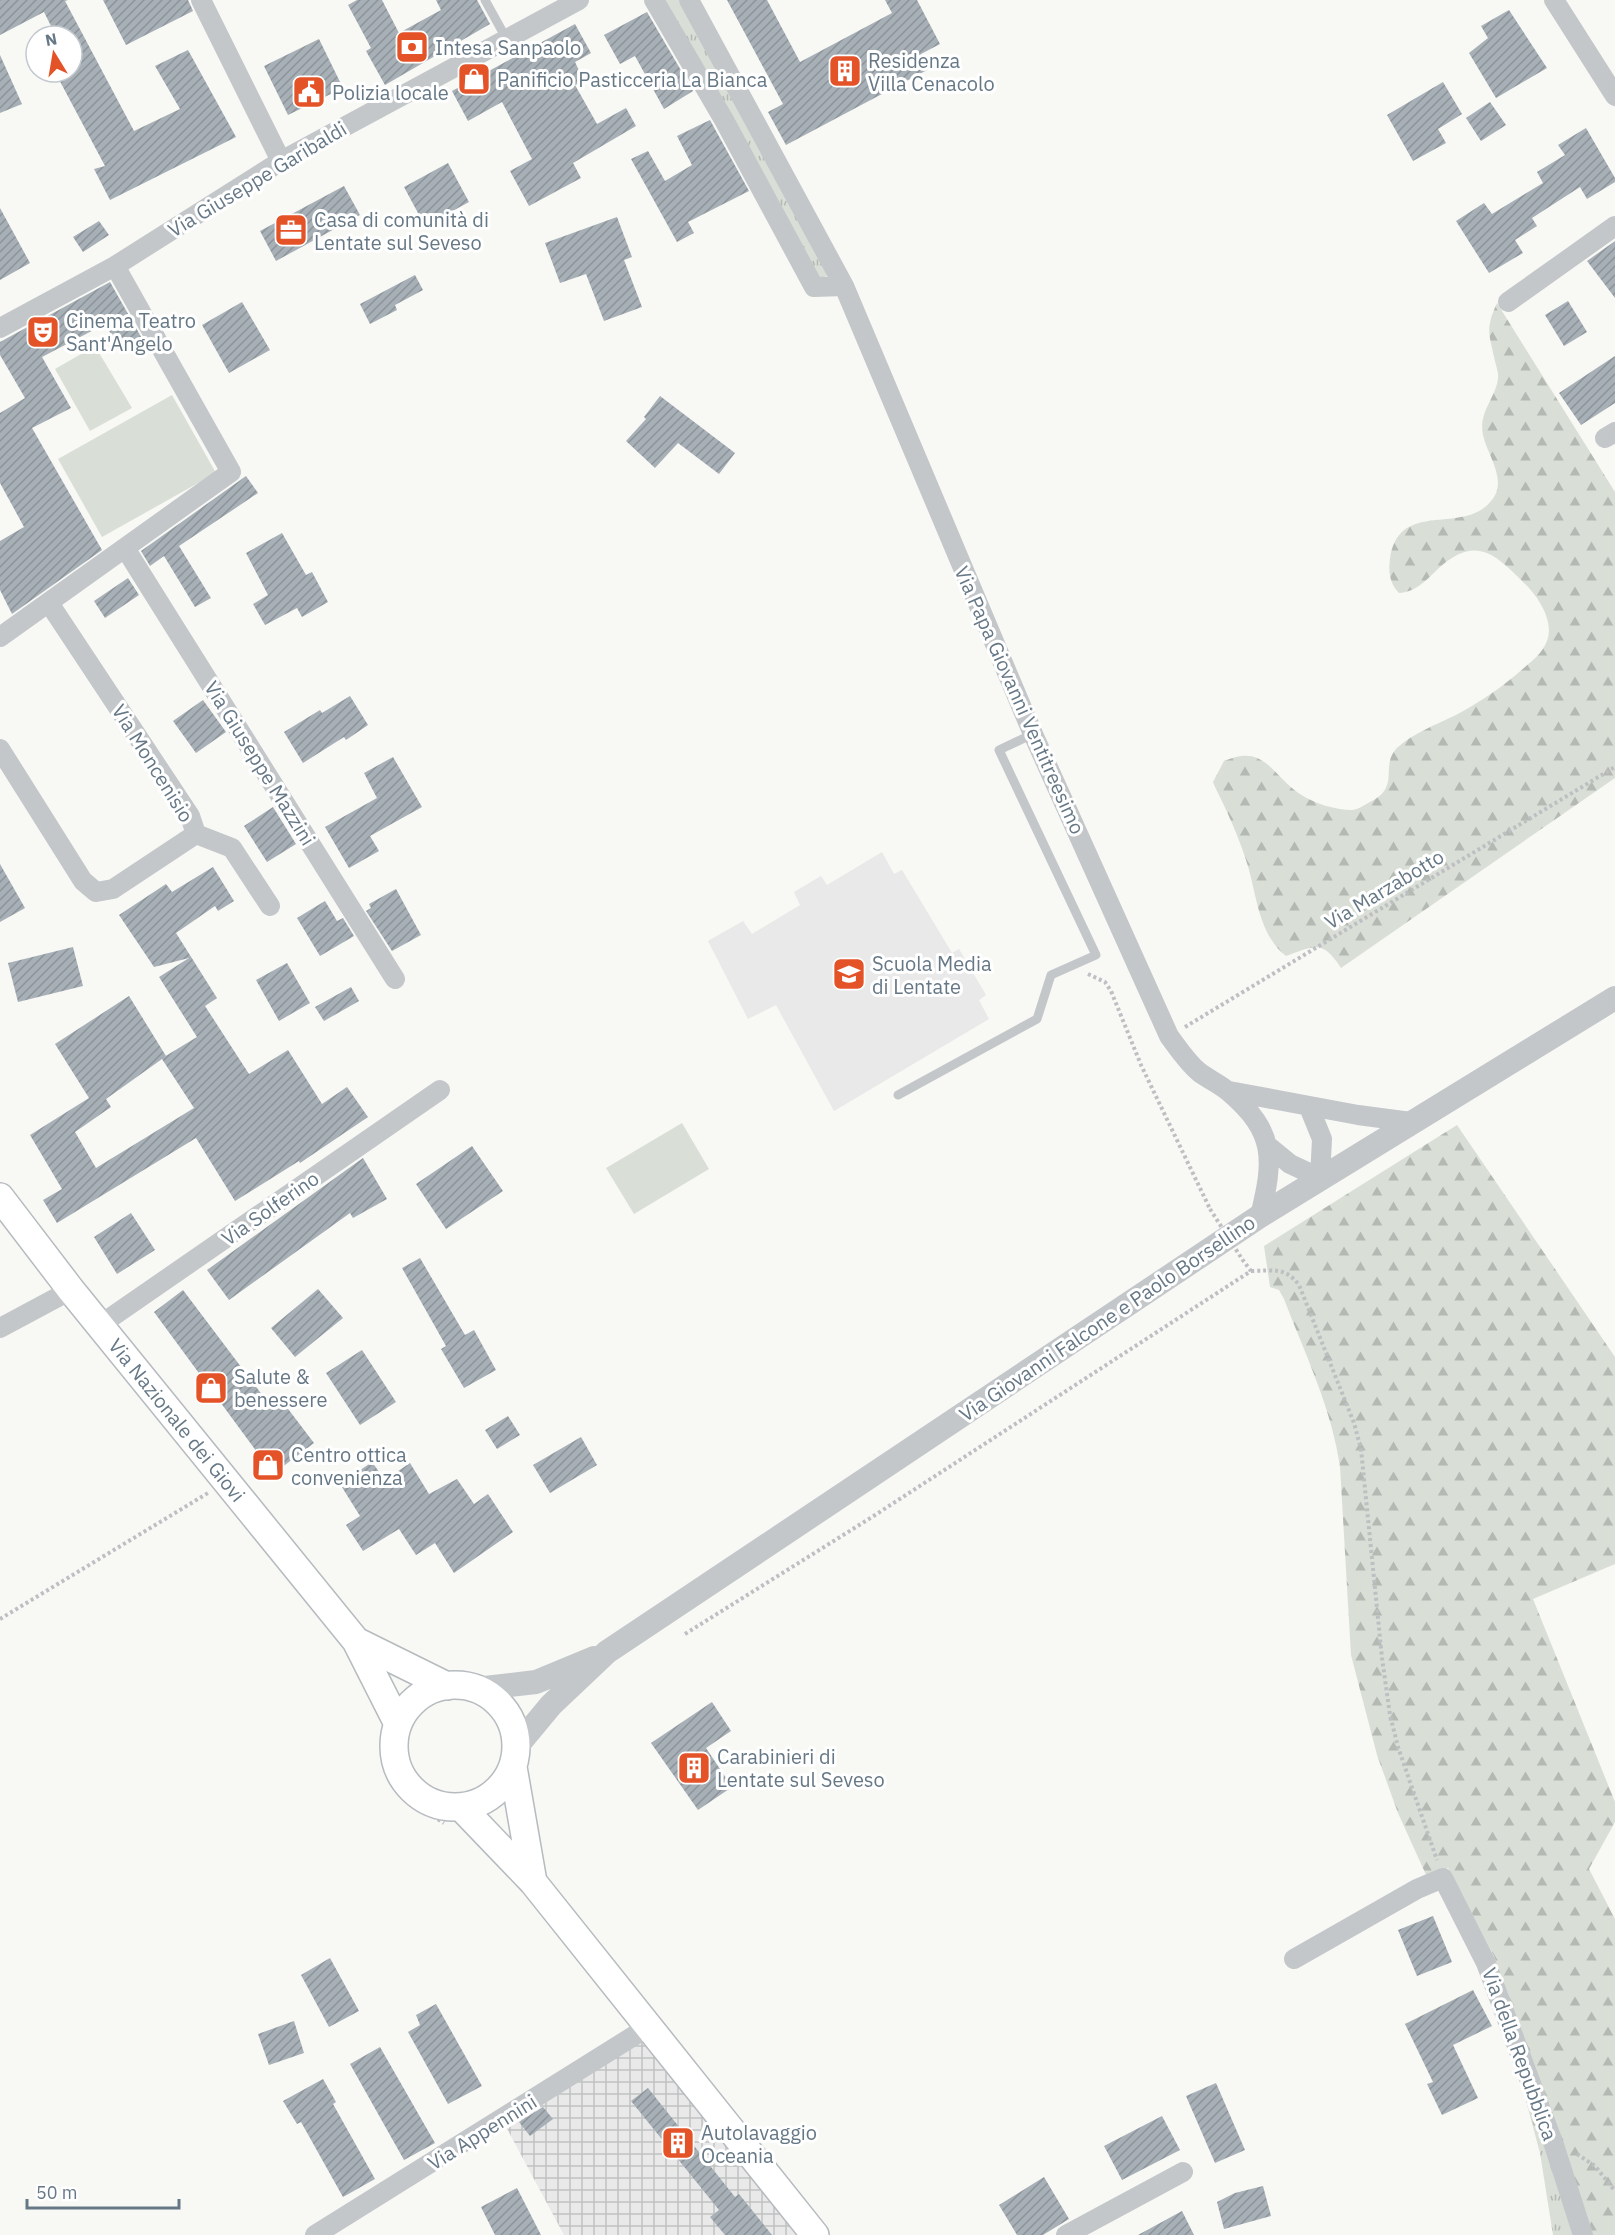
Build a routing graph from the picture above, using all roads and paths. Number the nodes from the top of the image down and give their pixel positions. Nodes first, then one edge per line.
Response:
1 (201, 0) edge
2 (485, 0) edge
3 (579, 0) edge
4 (654, 0) edge
5 (689, 0) edge
6 (1554, 0) edge
7 (506, 38) junction
8 (1615, 96) edge
9 (281, 161) junction
10 (1615, 226) edge
11 (115, 266) junction
12 (844, 286) junction
13 (1508, 302) dead end
14 (0, 328) edge
15 (125, 548) junction
16 (49, 603) junction
17 (0, 637) edge
18 (1033, 734) junction
19 (0, 749) edge
20 (1615, 766) edge
21 (196, 834) junction
22 (270, 906) dead end
23 (1077, 964) junction
24 (395, 979) dead end
25 (1615, 998) edge
26 (1169, 1036) junction
27 (440, 1090) dead end
28 (1229, 1091) junction
29 (898, 1095) dead end
30 (1309, 1107) junction
31 (1411, 1122) junction
32 (1268, 1146) junction
33 (1320, 1178) junction
34 (0, 1197) edge
35 (1260, 1216) junction
36 (1251, 1271) junction
37 (72, 1290) junction
38 (100, 1325) junction
39 (0, 1328) edge
40 (227, 1482) junction
41 (0, 1619) edge
42 (685, 1634) dead end
43 (356, 1641) junction
44 (607, 1652) junction
45 (447, 1686) junction
46 (476, 1689) junction
47 (398, 1724) junction
48 (515, 1757) junction
49 (461, 1807) junction
50 (1443, 1878) junction
51 (534, 1882) junction
52 (1294, 1959) dead end
53 (648, 2027) junction
54 (1554, 2145) junction
55 (1182, 2172) dead end
56 (1615, 2191) edge
57 (315, 2235) edge
58 (815, 2235) edge
59 (1066, 2235) edge
60 (1583, 2235) edge

1 - 9 street
2 - 7 lane
3 - 7 street, Via Giuseppe Garibaldi
4 - 12 street
5 - 12 street, Via Papa Giovanni Ventitreesimo
6 - 8 street
7 - 9 street, Via Giuseppe Garibaldi
9 - 11 street, Via Giuseppe Garibaldi
10 - 13 street
11 - 14 street, Via Giuseppe Garibaldi
11 - 15 street
12 - 18 street, Via Papa Giovanni Ventitreesimo
15 - 16 street
15 - 24 street, Via Giuseppe Mazzini
16 - 17 street
16 - 21 street, Via Moncenisio
18 - 23 lane
18 - 26 street, Via Papa Giovanni Ventitreesimo
19 - 21 street
20 - 26 path, Via Marzabotto
21 - 22 street, Via Moncenisio
23 - 29 lane
23 - 36 path, bridge
25 - 31 street, Via Giovanni Falcone e Paolo Borsellino
26 - 28 street, Via Papa Giovanni Ventitreesimo
27 - 38 street, Via Solferino
28 - 30 street, Via Papa Giovanni Ventitreesimo
28 - 32 street, Via Papa Giovanni Ventitreesimo
30 - 31 street, Via Papa Giovanni Ventitreesimo
30 - 33 street
31 - 33 street, Via Giovanni Falcone e Paolo Borsellino
32 - 33 street, Via Papa Giovanni Ventitreesimo
32 - 35 street, Via Papa Giovanni Ventitreesimo
33 - 35 street, Via Giovanni Falcone e Paolo Borsellino
34 - 37 main road, Via Nazionale dei Giovi
35 - 44 street, Via Giovanni Falcone e Paolo Borsellino
36 - 42 path
36 - 50 path
37 - 38 main road, Via Nazionale dei Giovi
37 - 39 street
38 - 40 main road, Via Nazionale dei Giovi
40 - 41 path
40 - 43 main road, Via Nazionale dei Giovi
43 - 45 main road, Via Nazionale dei Giovi
43 - 47 main road, Via Nazionale dei Giovi
44 - 46 street
44 - 48 street
45 - 46 main road
45 - 47 main road
46 - 48 main road
47 - 49 main road
48 - 49 main road
48 - 51 main road
49 - 51 main road
50 - 52 street
50 - 54 street, Via della Repubblica
51 - 53 main road
53 - 57 street, Via Appennini
53 - 58 main road
54 - 56 path
54 - 60 street, Via della Repubblica
55 - 59 street

